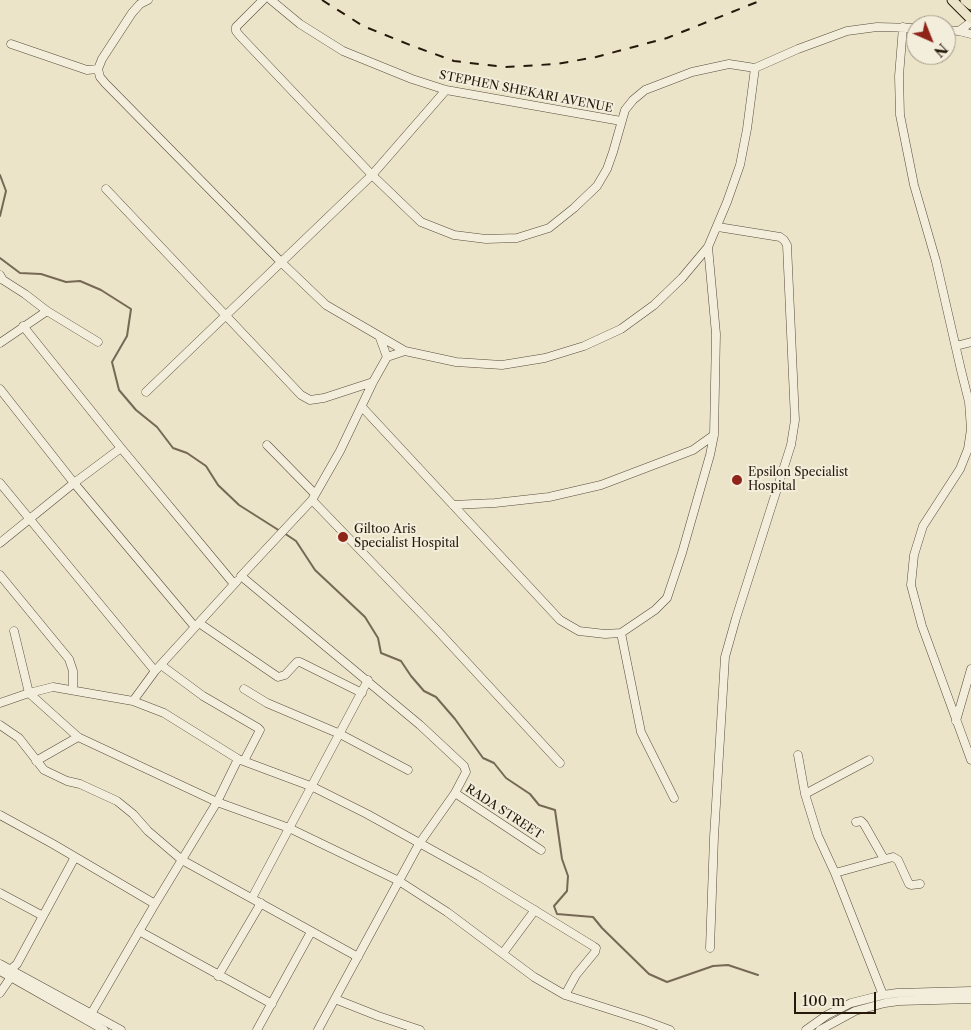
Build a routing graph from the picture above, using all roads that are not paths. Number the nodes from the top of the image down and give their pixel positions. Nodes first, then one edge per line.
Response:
1 (148, 0) edge
2 (263, 0) edge
3 (271, 0) edge
4 (952, 0) edge
5 (966, 0) edge
6 (138, 2) edge
7 (971, 6) edge
8 (971, 21) edge
9 (903, 27) junction
10 (906, 27) edge
11 (956, 31) edge
12 (959, 31) junction
13 (971, 34) edge
14 (11, 44) dead end
15 (755, 68) junction
16 (98, 69) junction
17 (446, 90) junction
18 (621, 121) junction
19 (372, 175) junction
20 (106, 189) dead end
21 (718, 227) junction
22 (708, 247) junction
23 (282, 263) junction
24 (0, 275) edge
25 (46, 311) junction
26 (224, 315) junction
27 (24, 326) junction
28 (380, 338) junction
29 (98, 342) dead end
30 (971, 342) edge
31 (0, 343) edge
32 (956, 346) junction
33 (405, 351) junction
34 (387, 357) junction
35 (373, 382) junction
36 (0, 389) edge
37 (352, 389) junction
38 (146, 392) dead end
39 (367, 395) junction
40 (362, 407) junction
41 (971, 429) edge
42 (714, 435) junction
43 (267, 445) dead end
44 (121, 448) junction
45 (693, 450) junction
46 (710, 455) junction
47 (0, 483) edge
48 (74, 483) junction
49 (313, 497) junction
50 (453, 505) junction
51 (29, 519) junction
52 (0, 544) edge
53 (0, 575) edge
54 (241, 576) junction
55 (234, 584) junction
56 (197, 625) junction
57 (14, 631) dead end
58 (621, 633) junction
59 (158, 668) junction
60 (971, 669) edge
61 (368, 680) junction
62 (244, 689) dead end
63 (72, 690) junction
64 (29, 693) junction
65 (362, 693) junction
66 (133, 701) junction
67 (0, 703) edge
68 (956, 721) junction
69 (0, 725) edge
70 (340, 734) junction
71 (78, 737) junction
72 (798, 755) dead end
73 (241, 760) junction
74 (869, 760) dead end
75 (971, 760) edge
76 (36, 761) junction
77 (560, 763) dead end
78 (408, 770) dead end
79 (313, 786) junction
80 (455, 793) junction
81 (804, 794) junction
82 (674, 798) dead end
83 (217, 802) junction
84 (0, 816) edge
85 (856, 822) dead end
86 (288, 828) junction
87 (419, 844) junction
88 (541, 850) dead end
89 (76, 857) junction
90 (884, 859) junction
91 (182, 860) junction
92 (835, 873) junction
93 (399, 881) junction
94 (920, 884) dead end
95 (0, 893) edge
96 (252, 898) junction
97 (262, 903) junction
98 (155, 904) junction
99 (535, 910) junction
100 (43, 916) junction
101 (139, 931) junction
102 (311, 932) junction
103 (710, 948) dead end
104 (503, 953) junction
105 (358, 956) junction
106 (0, 964) edge
107 (0, 971) edge
108 (11, 974) junction
109 (218, 976) junction
110 (0, 993) edge
111 (565, 995) junction
112 (883, 995) junction
113 (968, 995) edge
114 (335, 999) junction
115 (272, 1004) junction
116 (92, 1014) junction
117 (104, 1030) edge
118 (122, 1030) edge
119 (257, 1030) edge
120 (318, 1030) edge
121 (420, 1030) edge
122 (670, 1030) edge
123 (806, 1030) edge
124 (820, 1030) edge

1 - 6 street
2 - 19 street
3 - 17 street, STEPHEN SHEKARI AVENUE
4 - 8 main road
5 - 7 main road
6 - 16 street
8 - 12 street
9 - 10 street
9 - 15 street
9 - 32 street
11 - 12 street
12 - 13 street
14 - 16 street
15 - 18 street
15 - 21 street
16 - 23 street
17 - 18 street, STEPHEN SHEKARI AVENUE
17 - 19 street
18 - 19 street
19 - 23 street
20 - 26 street
21 - 22 street
21 - 103 street
22 - 33 street
22 - 42 street
23 - 26 street
23 - 28 street
24 - 25 street
25 - 27 street
25 - 29 street
26 - 37 street
26 - 38 street
27 - 31 street
27 - 44 street
28 - 33 street
28 - 34 street
30 - 32 street
32 - 41 street
33 - 34 street
34 - 35 street
35 - 37 street
35 - 39 street
36 - 48 street
37 - 39 street
39 - 40 street
40 - 49 street
40 - 50 street
41 - 68 street
42 - 45 street
42 - 46 street
43 - 49 street
44 - 48 street
44 - 55 street
45 - 46 street
45 - 50 street
46 - 58 street
47 - 51 street
48 - 51 street
48 - 56 street
49 - 54 street
49 - 77 street
50 - 58 street
51 - 52 street
51 - 59 street
53 - 63 street
54 - 55 street
54 - 61 street
55 - 56 street
56 - 59 street
56 - 65 street
57 - 64 street
58 - 82 street
59 - 66 street
59 - 73 street
60 - 68 street
61 - 65 street
61 - 80 street
62 - 70 street
63 - 64 street
63 - 66 street
64 - 67 street
64 - 71 street
65 - 70 street
66 - 73 street
68 - 75 street
69 - 76 street
70 - 78 street
70 - 79 street
71 - 76 street
71 - 83 street
72 - 81 street
73 - 79 street
73 - 83 street
74 - 81 street
76 - 91 street
79 - 86 street
79 - 87 street
80 - 87 street
80 - 88 street, RADA STREET
81 - 92 street
83 - 86 street
83 - 91 street
84 - 89 street
85 - 90 street
86 - 93 street
86 - 96 street
87 - 93 street
87 - 99 street
89 - 98 street
89 - 100 street
90 - 92 street
90 - 94 street
91 - 96 street
91 - 98 street
92 - 112 street
93 - 104 street
93 - 105 street
95 - 100 street
96 - 97 street
97 - 102 street
97 - 109 street
98 - 101 street
99 - 104 street
99 - 111 street
100 - 108 street
101 - 109 street
101 - 116 street
102 - 105 street
102 - 115 street
104 - 111 street
105 - 114 street
106 - 108 street
107 - 108 street
108 - 110 street
108 - 116 street
108 - 117 street
109 - 115 street
111 - 122 street
112 - 113 street
112 - 123 street
113 - 124 street
114 - 120 street
114 - 121 street
115 - 119 street
116 - 118 street

